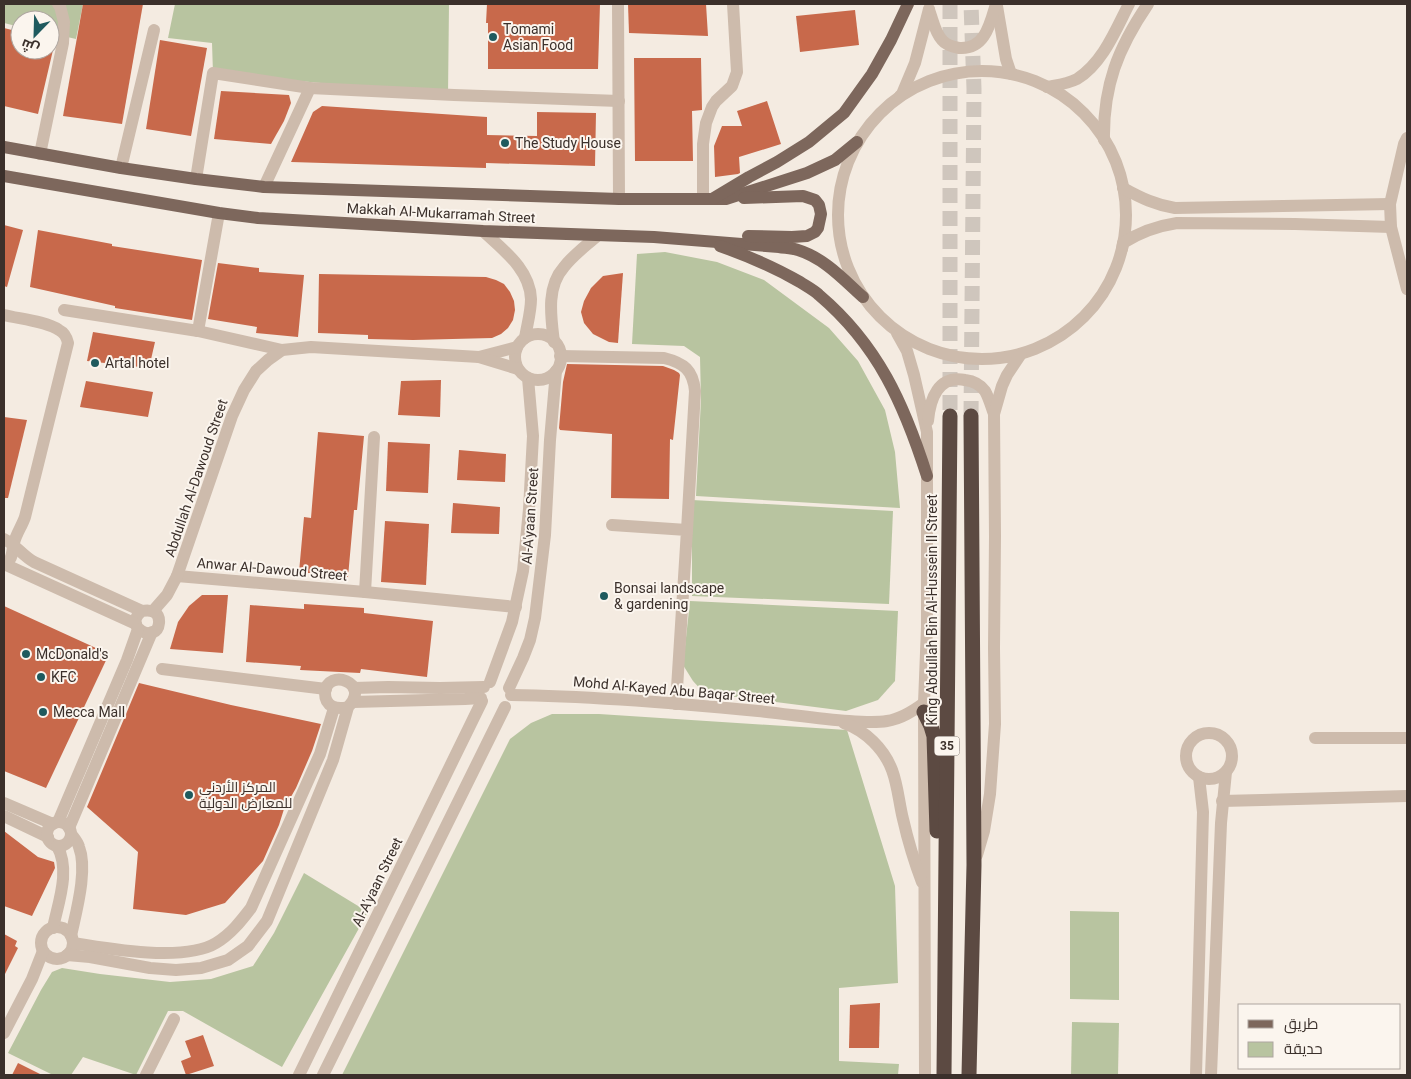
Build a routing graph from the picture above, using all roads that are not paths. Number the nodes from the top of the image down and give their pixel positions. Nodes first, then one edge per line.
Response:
1 (58, 4) edge
2 (618, 4) edge
3 (733, 4) edge
4 (908, 4) edge
5 (996, 4) edge
6 (1130, 4) edge
7 (1148, 4) edge
8 (929, 7) edge
9 (154, 30) dead end
10 (1012, 74) junction
11 (1047, 87) junction
12 (310, 88) junction
13 (619, 101) junction
14 (890, 104) junction
15 (1407, 138) edge
16 (1104, 140) junction
17 (857, 142) junction
18 (4, 147) edge
19 (40, 154) junction
20 (121, 168) junction
21 (4, 176) edge
22 (196, 179) junction
23 (264, 187) junction
24 (1124, 188) junction
25 (708, 199) junction
26 (726, 199) junction
27 (619, 200) junction
28 (1390, 204) junction
29 (1223, 208) junction
30 (219, 213) junction
31 (1223, 224) junction
32 (1391, 227) junction
33 (483, 231) junction
34 (598, 235) junction
35 (654, 237) junction
36 (708, 242) junction
37 (1121, 253) junction
38 (1407, 289) edge
39 (863, 297) junction
40 (64, 310) dead end
41 (4, 315) edge
42 (895, 330) junction
43 (198, 331) junction
44 (554, 342) junction
45 (521, 343) junction
46 (282, 350) junction
47 (1021, 354) junction
48 (560, 356) junction
49 (479, 357) junction
50 (518, 368) junction
51 (556, 371) junction
52 (528, 378) junction
53 (994, 414) junction
54 (950, 416) tunnel mouth
55 (971, 416) tunnel mouth
56 (927, 432) junction
57 (374, 437) dead end
58 (927, 476) junction
59 (612, 525) dead end
60 (687, 530) junction
61 (9, 542) edge
62 (5, 565) edge
63 (177, 576) junction
64 (365, 592) junction
65 (516, 607) junction
66 (148, 611) junction
67 (137, 626) junction
68 (152, 632) junction
69 (162, 669) dead end
70 (354, 688) junction
71 (326, 690) junction
72 (484, 692) junction
73 (510, 692) junction
74 (350, 704) junction
75 (676, 704) junction
76 (505, 707) junction
77 (334, 708) junction
78 (924, 708) junction
79 (835, 720) junction
80 (1315, 738) dead end
81 (1407, 738) edge
82 (1226, 772) junction
83 (1199, 777) junction
84 (1407, 796) edge
85 (1222, 801) junction
86 (4, 803) edge
87 (4, 816) edge
88 (63, 827) junction
89 (48, 837) junction
90 (57, 846) junction
91 (974, 865) junction
92 (946, 877) junction
93 (925, 890) junction
94 (53, 928) junction
95 (72, 939) junction
96 (43, 951) junction
97 (68, 955) junction
98 (54, 959) junction
99 (32, 979) junction
100 (174, 1019) dead end
101 (4, 1033) edge
102 (146, 1075) edge
103 (299, 1075) edge
104 (323, 1075) edge
105 (925, 1075) edge
106 (944, 1075) edge
107 (969, 1075) edge
108 (1196, 1075) edge
109 (1211, 1075) edge

1 - 19 street
2 - 13 street
3 - 25 street
4 - 25 main road
5 - 8 street
5 - 10 street
6 - 11 street
7 - 16 street
8 - 14 street
9 - 20 street
10 - 11 street
10 - 14 street
11 - 16 street
12 - 13 street
12 - 22 street
12 - 23 street
13 - 27 street
14 - 17 street
15 - 28 street
16 - 24 street
17 - 26 main road, Makkah Al-Mukarramah Street
17 - 39 street
18 - 19 main road, Makkah Al-Mukarramah Street
19 - 20 main road, Makkah Al-Mukarramah Street
20 - 22 main road, Makkah Al-Mukarramah Street
21 - 30 main road, Makkah Al-Mukarramah Street
22 - 23 main road, Makkah Al-Mukarramah Street
23 - 27 main road, Makkah Al-Mukarramah Street
24 - 29 street
24 - 37 street
25 - 26 main road, Makkah Al-Mukarramah Street
25 - 27 main road, Makkah Al-Mukarramah Street
26 - 35 main road
28 - 29 street
28 - 32 street
29 - 31 street
30 - 33 main road, Makkah Al-Mukarramah Street
30 - 43 street
31 - 32 street
31 - 37 street
32 - 38 street
33 - 34 main road, Makkah Al-Mukarramah Street
33 - 45 street
34 - 35 main road, Makkah Al-Mukarramah Street
34 - 44 street
35 - 36 main road, Makkah Al-Mukarramah Street
36 - 39 main road, Makkah Al-Mukarramah Street
36 - 58 main road
37 - 47 street
39 - 42 street
40 - 43 street
41 - 61 street
42 - 47 street
42 - 56 street
43 - 46 street
44 - 45 street
44 - 48 street
45 - 49 street
45 - 50 street
46 - 49 street
46 - 63 street, Abdullah Al-Dawoud Street
47 - 53 street
48 - 51 street
48 - 60 street
49 - 50 street
50 - 52 street
51 - 52 street
51 - 73 street, Al-A'yaan Street
52 - 65 street, Al-A'yaan Street
53 - 56 street
53 - 91 street
54 - 92 highway, King Abdullah Bin Al-Hussein II Street / 35
55 - 91 highway, 35
56 - 58 street
57 - 64 street, Anwar Al-Dawoud Street
58 - 78 street
59 - 60 street
60 - 75 street
61 - 62 street
61 - 66 street
62 - 67 street
63 - 64 street, Anwar Al-Dawoud Street
63 - 66 street, Abdullah Al-Dawoud Street
64 - 65 street, Anwar Al-Dawoud Street
65 - 72 street, Al-A'yaan Street
66 - 67 street
66 - 68 street
67 - 68 street
67 - 88 street
68 - 88 street
69 - 71 street
70 - 71 street
70 - 72 street
70 - 74 street
71 - 77 street
72 - 73 street
72 - 74 street
72 - 76 street
72 - 103 street, Al-A'yaan Street
73 - 75 street, Mohd Al-Kayed Abu Baqar Street
73 - 76 street
74 - 77 street
74 - 97 street
75 - 79 street, Mohd Al-Kayed Abu Baqar Street
76 - 104 street
77 - 95 street
78 - 79 street, Mohd Al-Kayed Abu Baqar Street
78 - 92 highway
78 - 93 street
79 - 93 street, Mohd Al-Kayed Abu Baqar Street
80 - 81 street
82 - 83 street
82 - 83 street
82 - 85 street
83 - 108 street
84 - 85 street
85 - 109 street
86 - 88 street
87 - 89 street
88 - 89 street
88 - 90 street
88 - 95 street
89 - 90 street
90 - 94 street
91 - 107 highway, 35
92 - 106 highway, King Abdullah Bin Al-Hussein II Street / 35
93 - 105 street
94 - 95 street
94 - 96 street
95 - 97 street
96 - 98 street
96 - 99 street
97 - 98 street
98 - 99 street
99 - 101 street
100 - 102 street

